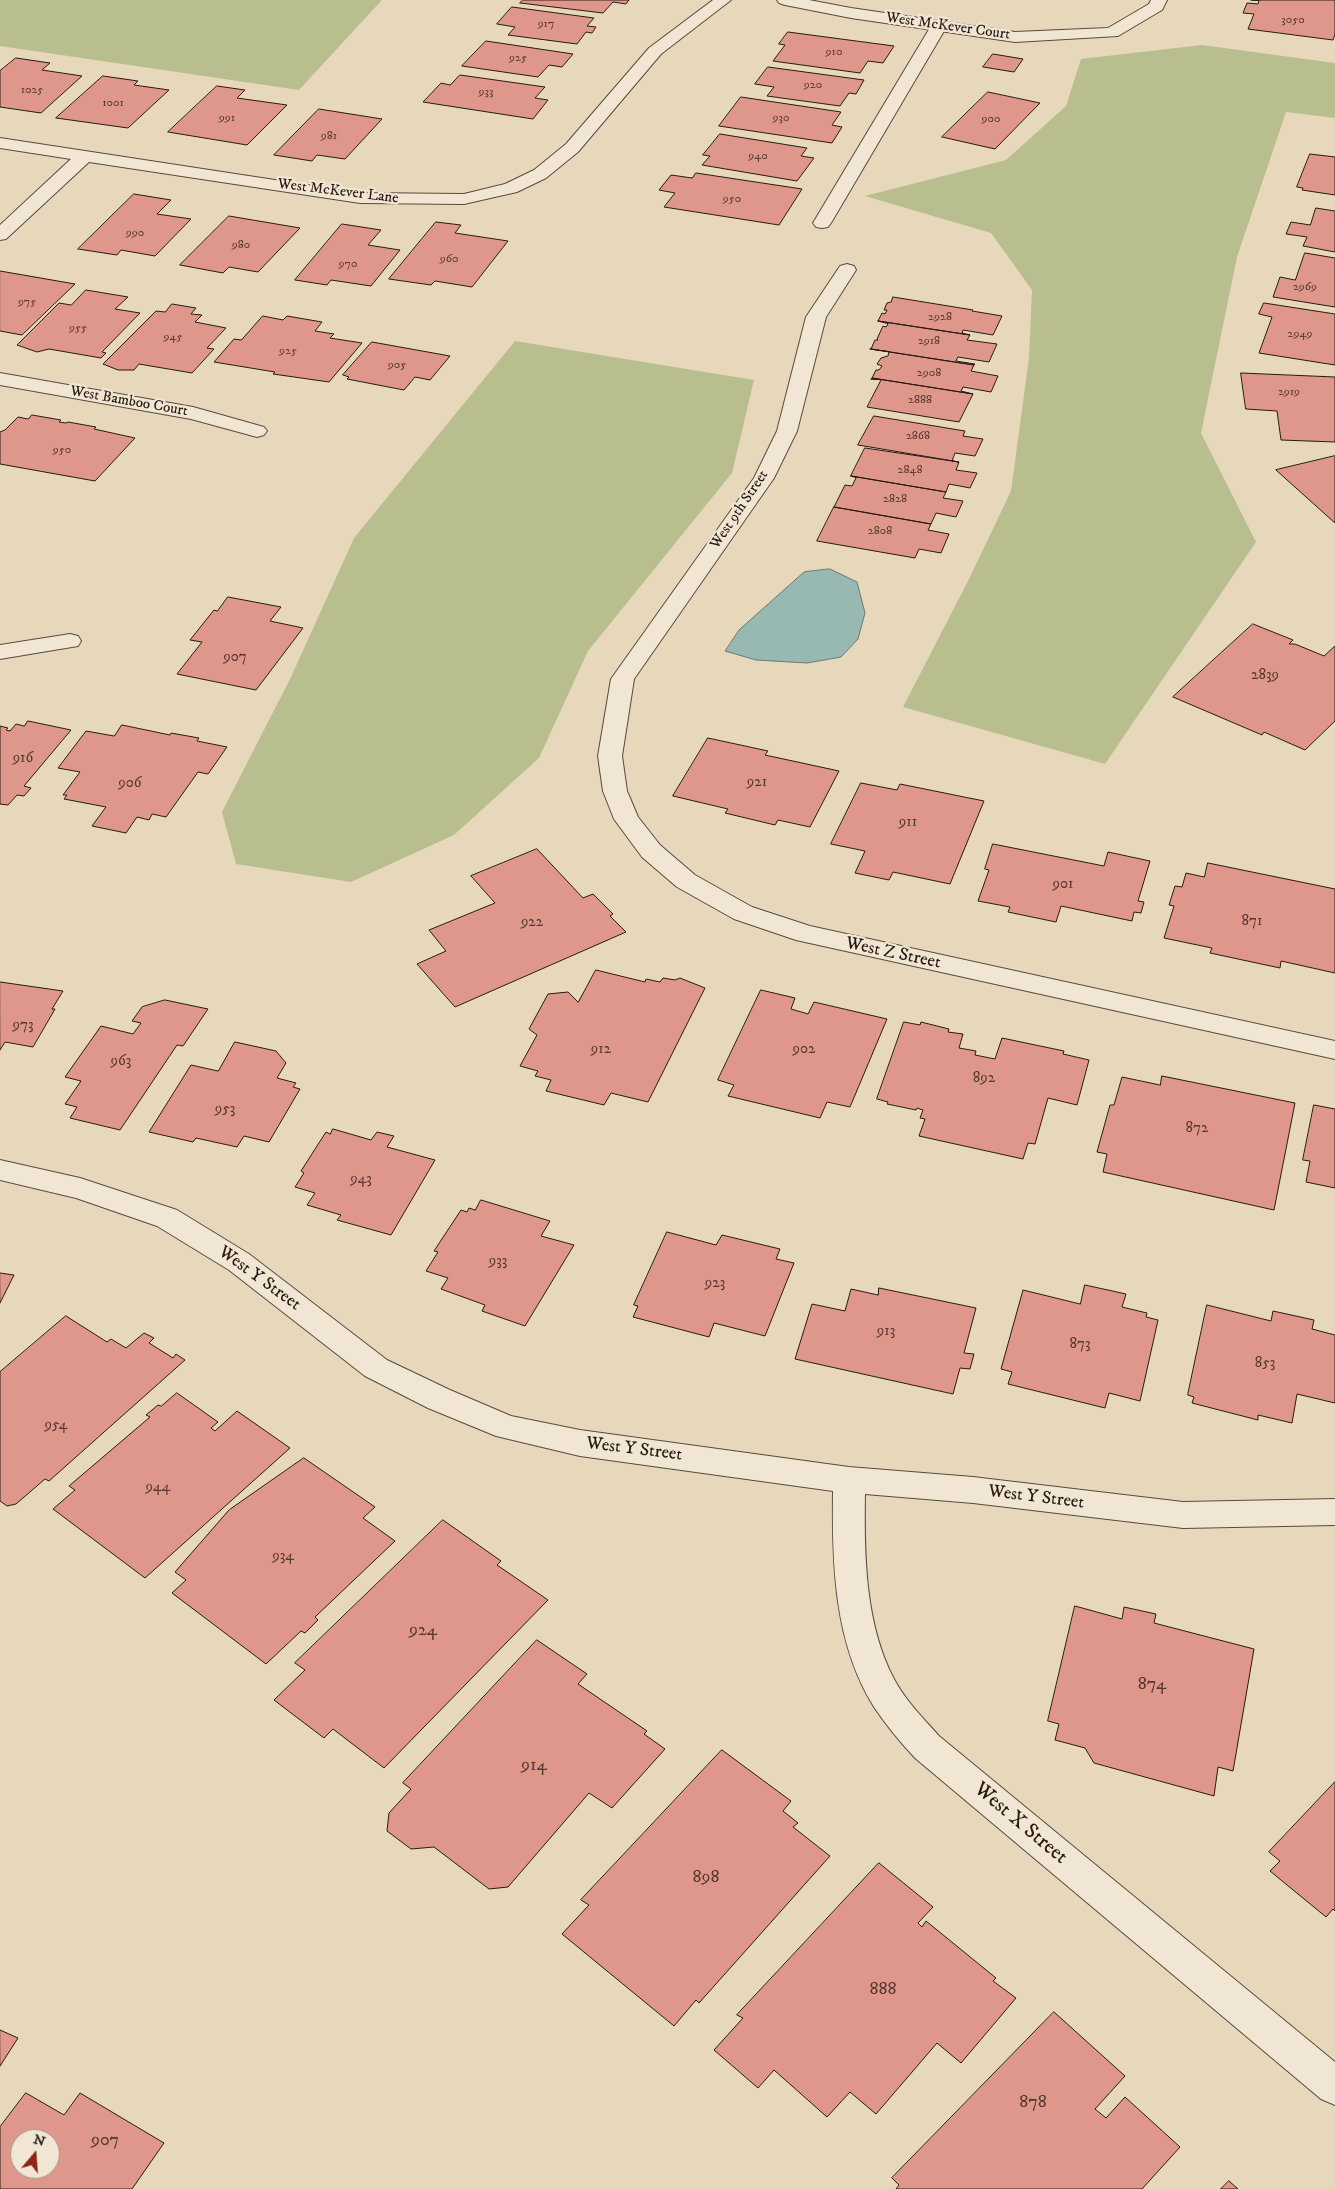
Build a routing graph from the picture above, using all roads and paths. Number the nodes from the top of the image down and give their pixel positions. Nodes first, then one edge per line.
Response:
1 (723, 0) edge
2 (785, 0) edge
3 (1159, 0) edge
4 (939, 26) junction
5 (0, 143) edge
6 (85, 156) junction
7 (822, 223) dead end
8 (0, 235) edge
9 (847, 270) dead end
10 (0, 380) edge
11 (257, 430) dead end
12 (70, 641) dead end
13 (0, 652) edge
14 (624, 679) joint
15 (1335, 1050) edge
16 (0, 1170) edge
17 (849, 1480) junction
18 (1335, 1512) edge
19 (1335, 2086) edge

1 - 6 street, West McKever Lane
2 - 4 street, West McKever Court
3 - 4 street, West McKever Court
4 - 7 street
5 - 6 street, West McKever Lane
6 - 8 street
9 - 14 street, West 9th Street
10 - 11 street, West Bamboo Court
12 - 13 street
14 - 15 street, West Z Street
16 - 17 street, West Y Street
17 - 18 street, West Y Street
17 - 19 street, West X Street

